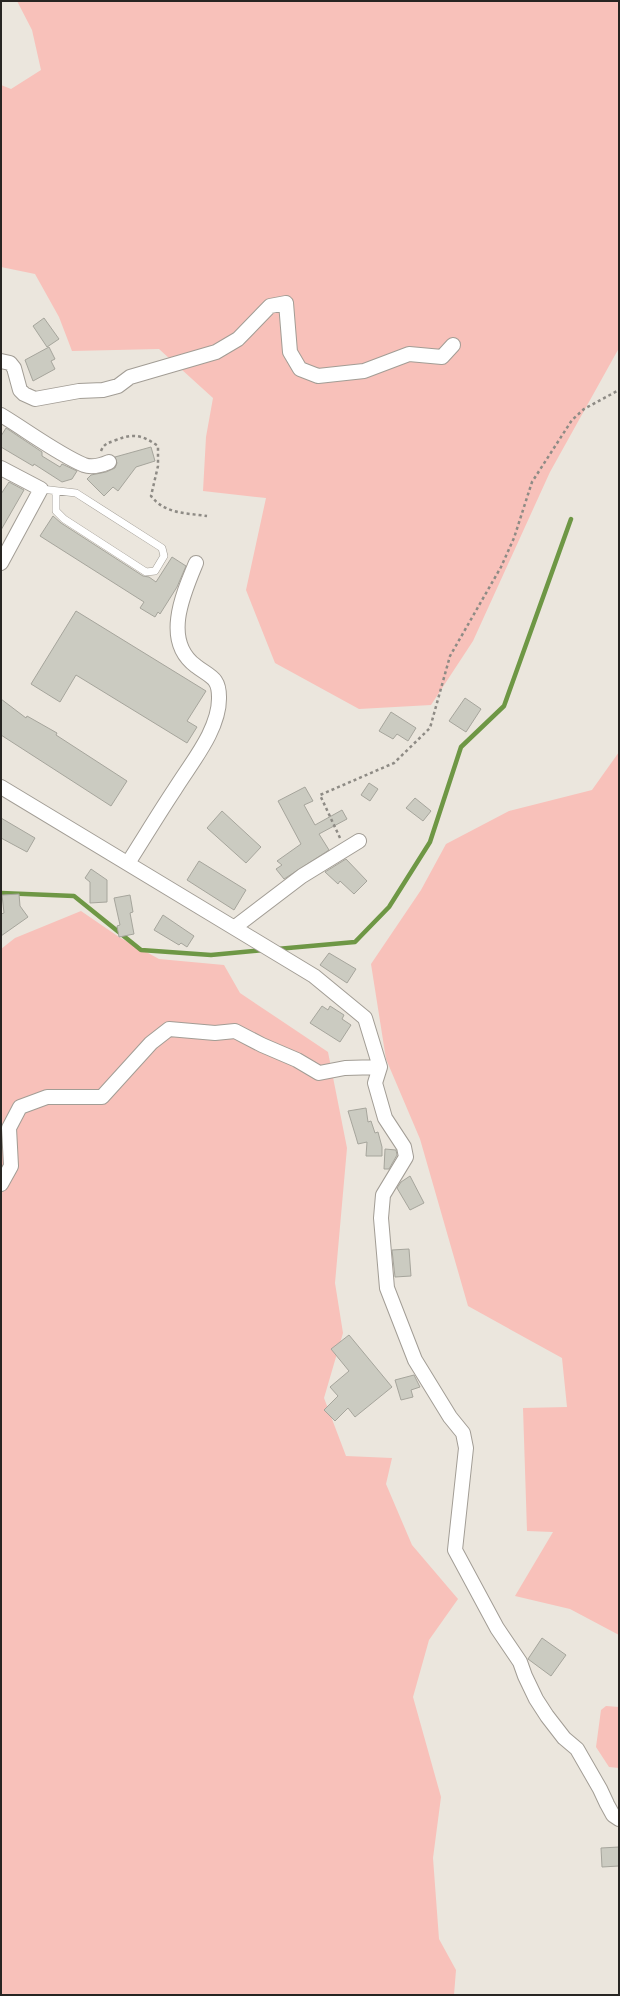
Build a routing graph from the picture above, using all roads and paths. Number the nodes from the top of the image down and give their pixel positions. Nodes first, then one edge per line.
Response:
1 (453, 345) dead end
2 (1, 361) edge
3 (619, 390) edge
4 (1, 415) edge
5 (109, 462) dead end
6 (94, 465) junction
7 (1, 468) edge
8 (41, 489) junction
9 (56, 491) junction
10 (208, 516) dead end
11 (1, 563) edge
12 (196, 563) dead end
13 (1, 787) edge
14 (359, 841) dead end
15 (345, 849) junction
16 (128, 863) junction
17 (235, 927) junction
18 (380, 1067) junction
19 (1, 1184) edge
20 (619, 1819) edge

1 - 2 street
3 - 15 path
4 - 6 street
5 - 6 street
6 - 10 path
7 - 8 street
8 - 9 lane
8 - 11 street
9 - 9 lane
12 - 16 street
13 - 16 street
14 - 15 street
15 - 17 street
16 - 17 street
17 - 18 street
18 - 19 street
18 - 20 street

